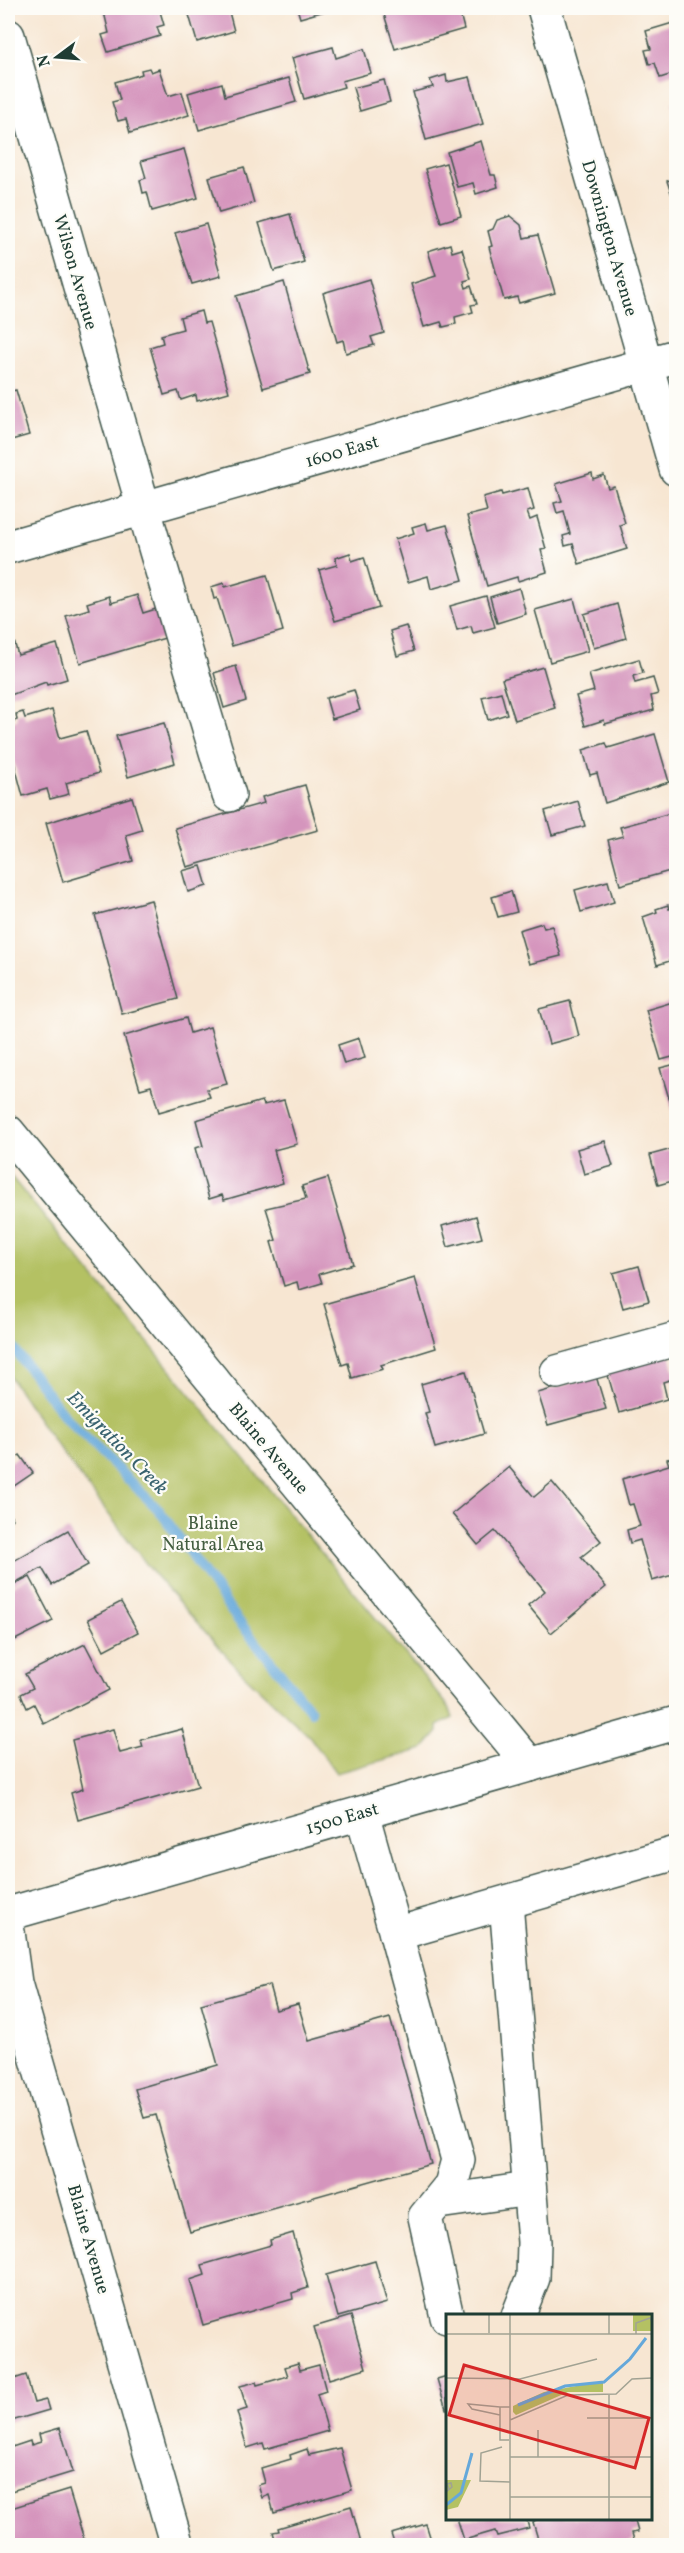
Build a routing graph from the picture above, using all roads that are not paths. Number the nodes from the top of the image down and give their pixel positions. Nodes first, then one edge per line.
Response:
1 (544, 8) edge
2 (8, 36) edge
3 (661, 360) edge
4 (676, 469) edge
5 (145, 507) junction
6 (8, 547) edge
7 (229, 795) dead end
8 (8, 1132) edge
9 (676, 1339) edge
10 (557, 1372) dead end
11 (676, 1723) edge
12 (531, 1765) junction
13 (362, 1813) junction
14 (676, 1853) edge
15 (506, 1903) junction
16 (8, 1914) edge
17 (8, 1932) edge
18 (396, 1934) junction
19 (529, 2189) junction
20 (438, 2202) junction
21 (446, 2314) edge
22 (519, 2314) edge
23 (177, 2546) edge

1 - 3 street, Downington Avenue
2 - 5 street, Wilson Avenue
3 - 4 street, Downington Avenue
3 - 5 street, 1600 East
5 - 6 street, 1600 East
5 - 7 street, Wilson Avenue
8 - 12 street, Blaine Avenue
9 - 10 street
11 - 12 street, 1500 East
12 - 13 street, 1500 East
13 - 16 street, 1500 East
13 - 18 street
14 - 15 street
15 - 18 street
15 - 19 street
17 - 23 street, Blaine Avenue
18 - 20 street
19 - 20 street
19 - 22 street
20 - 21 street

